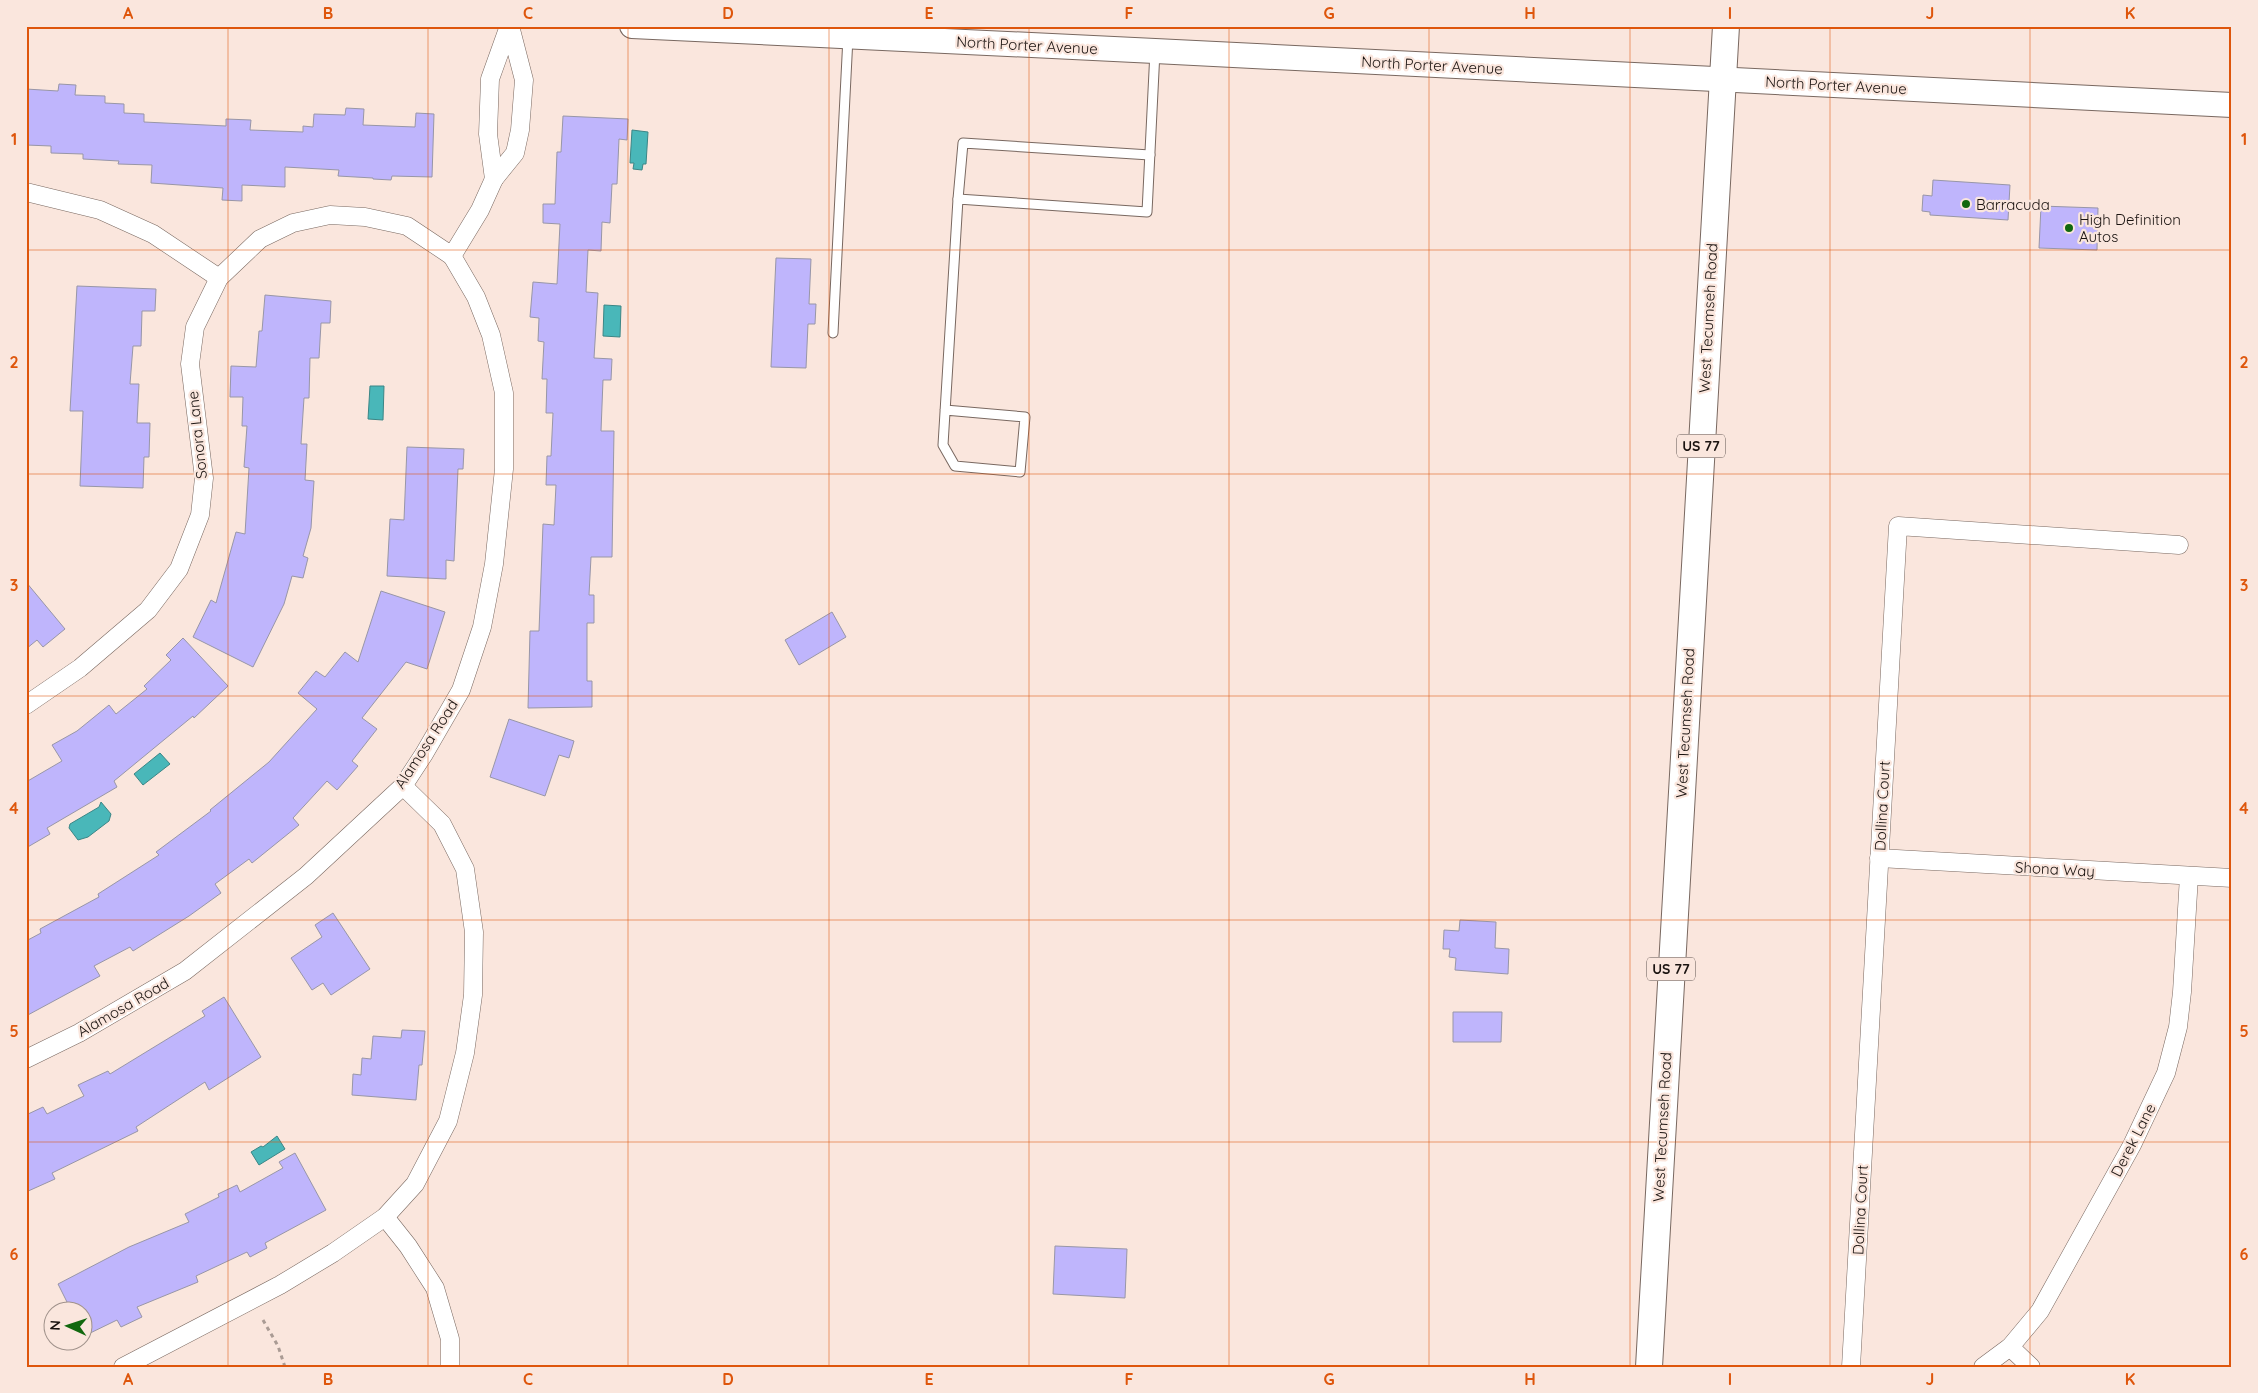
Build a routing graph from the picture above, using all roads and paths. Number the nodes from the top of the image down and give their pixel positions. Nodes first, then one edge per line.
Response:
1 (509, 26) edge
2 (632, 26) edge
3 (1726, 26) edge
4 (848, 36) junction
5 (1155, 50) junction
6 (1723, 79) junction
7 (2232, 106) edge
8 (1150, 155) junction
9 (494, 179) junction
10 (26, 192) edge
11 (958, 199) junction
12 (452, 256) junction
13 (219, 278) junction
14 (833, 333) dead end
15 (945, 410) junction
16 (2179, 544) dead end
17 (26, 705) edge
18 (403, 786) junction
19 (1879, 858) junction
20 (2189, 876) junction
21 (2232, 878) edge
22 (26, 1059) edge
23 (385, 1217) junction
24 (263, 1320) dead end
25 (2010, 1347) junction
26 (123, 1367) edge
27 (285, 1367) edge
28 (450, 1367) edge
29 (1649, 1367) edge
30 (1851, 1367) edge
31 (1983, 1367) edge
32 (2031, 1367) edge

1 - 9 street
1 - 9 street
2 - 4 main road, North Porter Avenue
3 - 6 main road, US 77
4 - 5 main road, North Porter Avenue
4 - 14 lane
5 - 6 main road, North Porter Avenue
5 - 8 lane
6 - 7 main road, North Porter Avenue
6 - 29 main road, West Tecumseh Road / US 77
8 - 11 lane
8 - 11 lane
9 - 12 street
10 - 13 street
11 - 15 lane
12 - 13 street, Alamosa Road
12 - 18 street, Alamosa Road
13 - 17 street, Sonora Lane
15 - 15 lane
16 - 19 street, Dollina Court
18 - 22 street, Alamosa Road
18 - 23 street
19 - 20 street, Shona Way
19 - 30 street, Dollina Court
20 - 21 street, Shona Way
20 - 25 street, Derek Lane
23 - 26 street
23 - 28 street
24 - 27 path
25 - 31 street, Derek Lane
25 - 32 street

